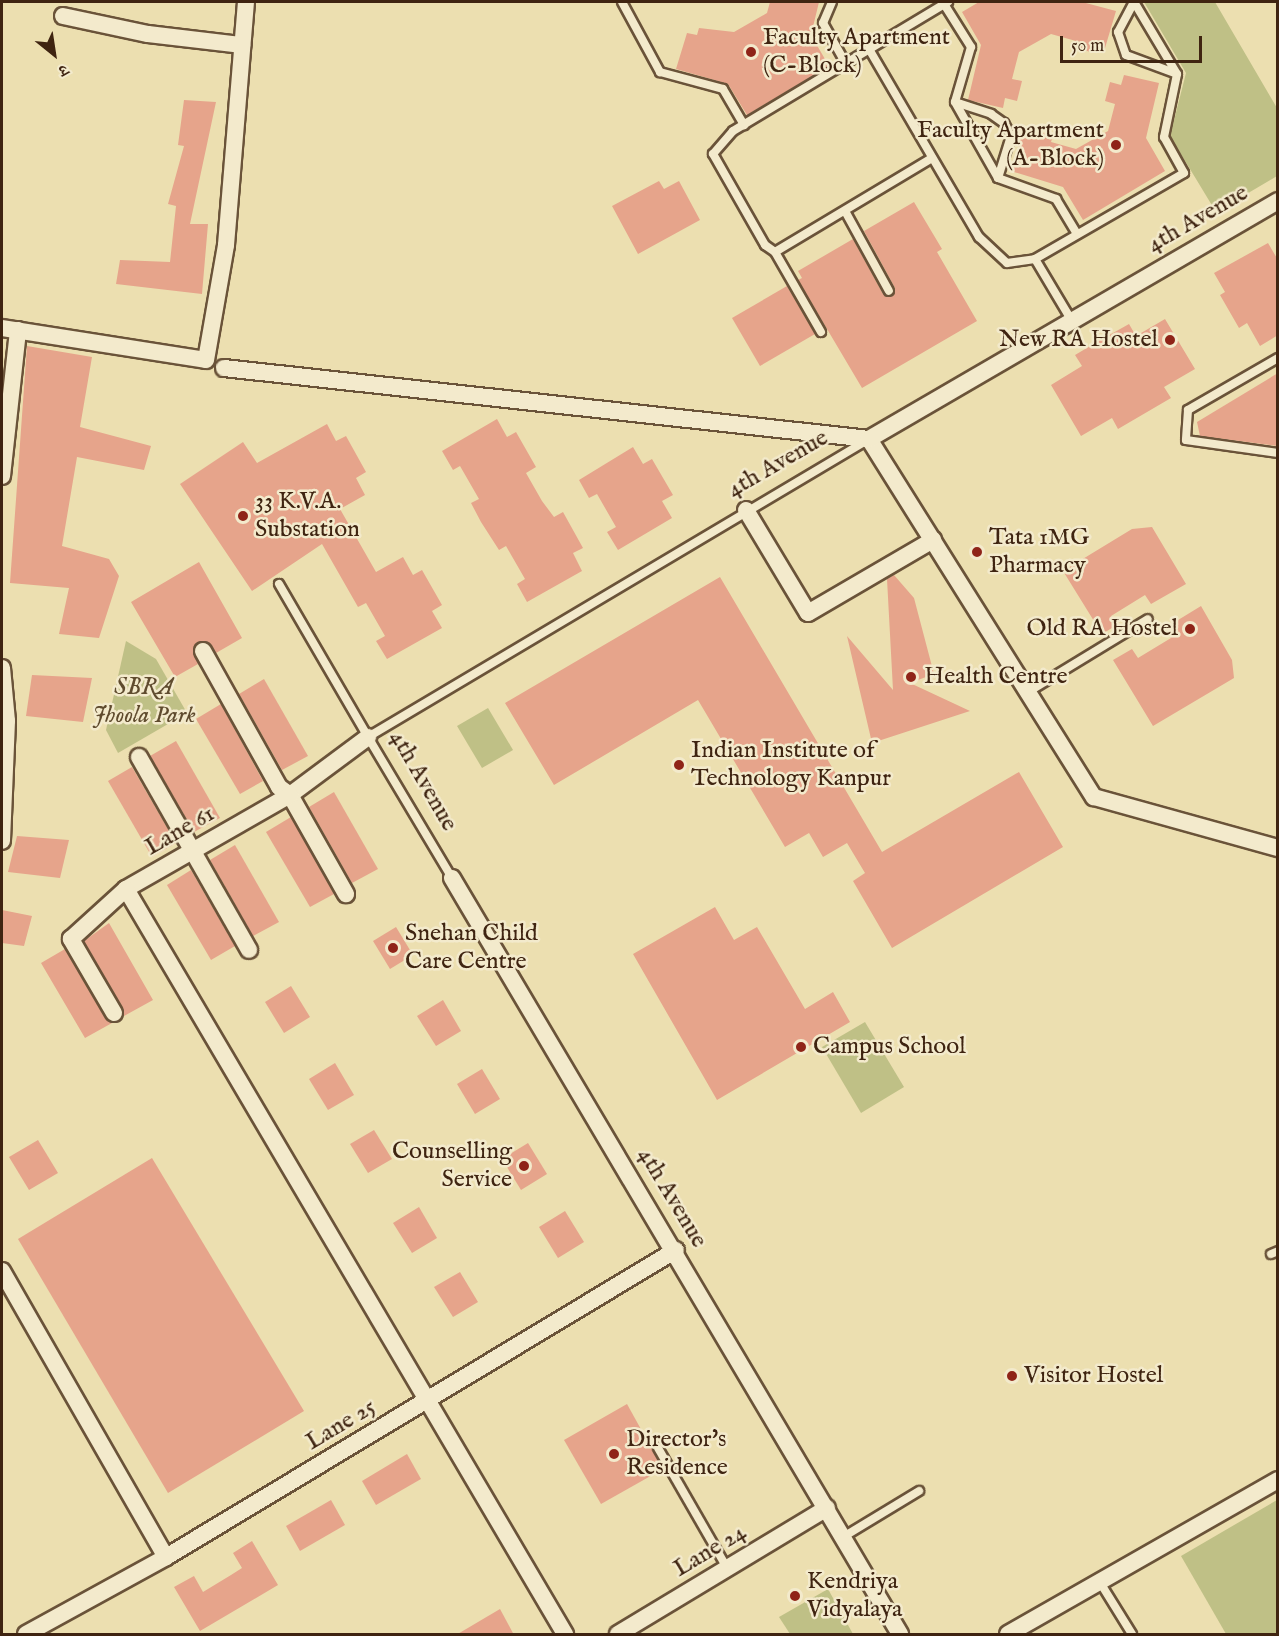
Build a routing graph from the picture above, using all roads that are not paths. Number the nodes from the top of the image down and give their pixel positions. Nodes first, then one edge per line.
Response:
1 (246, 2) edge
2 (622, 2) edge
3 (832, 2) edge
4 (1134, 2) edge
5 (946, 3) edge
6 (63, 16) dead end
7 (242, 45) junction
8 (869, 48) junction
9 (845, 62) junction
10 (1177, 74) junction
11 (955, 102) junction
12 (744, 125) junction
13 (932, 158) junction
14 (998, 178) junction
15 (1278, 201) edge
16 (845, 211) junction
17 (1077, 234) junction
18 (775, 252) junction
19 (1035, 260) junction
20 (889, 291) dead end
21 (1072, 321) junction
22 (10, 329) edge
23 (821, 332) dead end
24 (1278, 358) edge
25 (224, 369) dead end
26 (869, 439) junction
27 (1278, 453) edge
28 (2, 476) edge
29 (746, 510) junction
30 (933, 540) junction
31 (279, 584) dead end
32 (1148, 619) dead end
33 (202, 651) dead end
34 (2, 668) edge
35 (1028, 692) junction
36 (368, 737) junction
37 (139, 757) dead end
38 (290, 795) junction
39 (2, 841) edge
40 (1278, 848) edge
41 (192, 852) junction
42 (452, 878) joint
43 (126, 889) junction
44 (346, 894) dead end
45 (249, 950) dead end
46 (114, 1013) dead end
47 (676, 1250) junction
48 (2, 1271) edge
49 (428, 1402) junction
50 (658, 1448) dead end
51 (1278, 1480) edge
52 (919, 1491) dead end
53 (827, 1508) junction
54 (843, 1537) junction
55 (166, 1557) junction
56 (727, 1568) junction
57 (1101, 1584) junction
58 (26, 1635) edge
59 (565, 1635) edge
60 (618, 1635) edge
61 (900, 1635) edge
62 (1008, 1635) edge
63 (1132, 1635) edge

1 - 7 street
2 - 12 lane
3 - 9 lane
4 - 10 lane
4 - 10 lane
5 - 8 lane
5 - 11 lane
6 - 7 street
7 - 22 street
8 - 9 lane
8 - 13 lane
9 - 12 lane
10 - 17 lane
11 - 14 lane
11 - 14 lane
12 - 18 lane
13 - 16 lane
13 - 19 lane
14 - 17 lane
15 - 21 street, 4th Avenue
16 - 18 lane
16 - 20 lane
17 - 19 lane
18 - 23 lane
19 - 21 lane
21 - 26 street, 4th Avenue
22 - 28 street
24 - 27 lane
25 - 26 street
26 - 29 lane, 4th Avenue
26 - 30 street
29 - 30 street
29 - 36 lane, 4th Avenue
30 - 35 street
31 - 36 lane
32 - 35 lane
33 - 38 street
34 - 39 street
35 - 40 street
36 - 38 street, Lane 61
36 - 42 lane, 4th Avenue
37 - 41 street
38 - 41 street, Lane 61
38 - 44 street
41 - 43 street, Lane 61
41 - 45 street
42 - 47 street, 4th Avenue
43 - 46 street, Lane 61
43 - 49 street
47 - 49 street, Lane 25
47 - 53 street, 4th Avenue
48 - 55 street
49 - 55 street, Lane 25
49 - 59 street
50 - 56 lane
51 - 57 street
52 - 54 lane
53 - 54 street, 4th Avenue
53 - 56 street, Lane 24
54 - 61 street, 4th Avenue
55 - 58 street, Lane 25
56 - 60 street, Lane 24
57 - 62 street
57 - 63 lane

